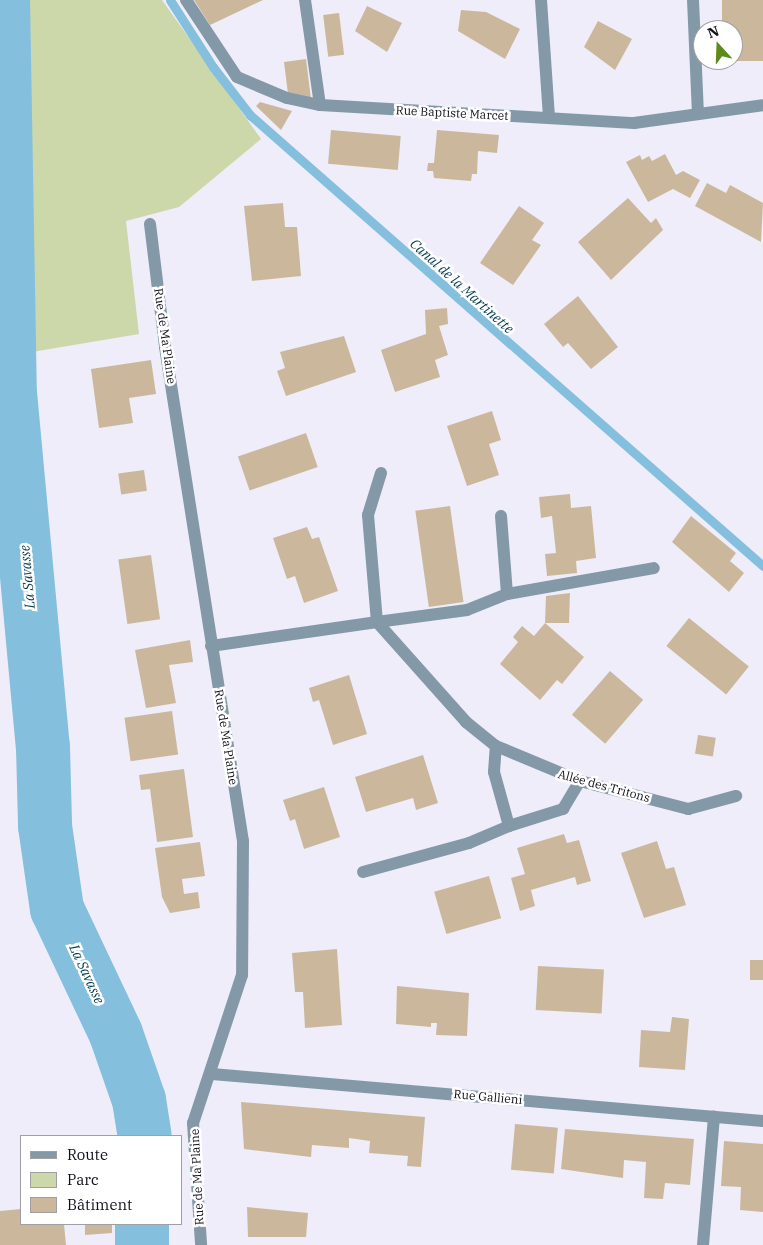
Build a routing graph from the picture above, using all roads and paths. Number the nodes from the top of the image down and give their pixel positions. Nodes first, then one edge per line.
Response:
1 (186, 0) edge
2 (305, 0) edge
3 (541, 0) edge
4 (694, 0) edge
5 (763, 105) edge
6 (320, 106) junction
7 (698, 114) junction
8 (549, 118) junction
9 (150, 224) dead end
10 (381, 473) dead end
11 (501, 516) dead end
12 (654, 568) dead end
13 (506, 594) junction
14 (377, 622) junction
15 (211, 646) junction
16 (496, 746) junction
17 (580, 781) junction
18 (736, 796) dead end
19 (509, 826) junction
20 (363, 872) dead end
21 (212, 1074) junction
22 (714, 1116) junction
23 (763, 1121) edge
24 (201, 1245) edge
25 (703, 1245) edge

1 - 6 street, Rue Baptiste Marcet
2 - 6 street
3 - 8 street
4 - 7 street
5 - 7 street, Rue Baptiste Marcet
6 - 8 street, Rue Baptiste Marcet
7 - 8 street, Rue Baptiste Marcet
9 - 15 street, Rue de Ma Plaine
10 - 14 street
11 - 13 street
12 - 13 street
13 - 14 street
14 - 15 street
14 - 16 street, Allée des Tritons
15 - 21 street, Rue de Ma Plaine
16 - 17 street, Allée des Tritons
16 - 19 street
17 - 18 street, Allée des Tritons
17 - 19 street
19 - 20 street
21 - 22 street, Rue Gallieni
21 - 24 street, Rue de Ma Plaine
22 - 23 street, Rue Gallieni
22 - 25 street

